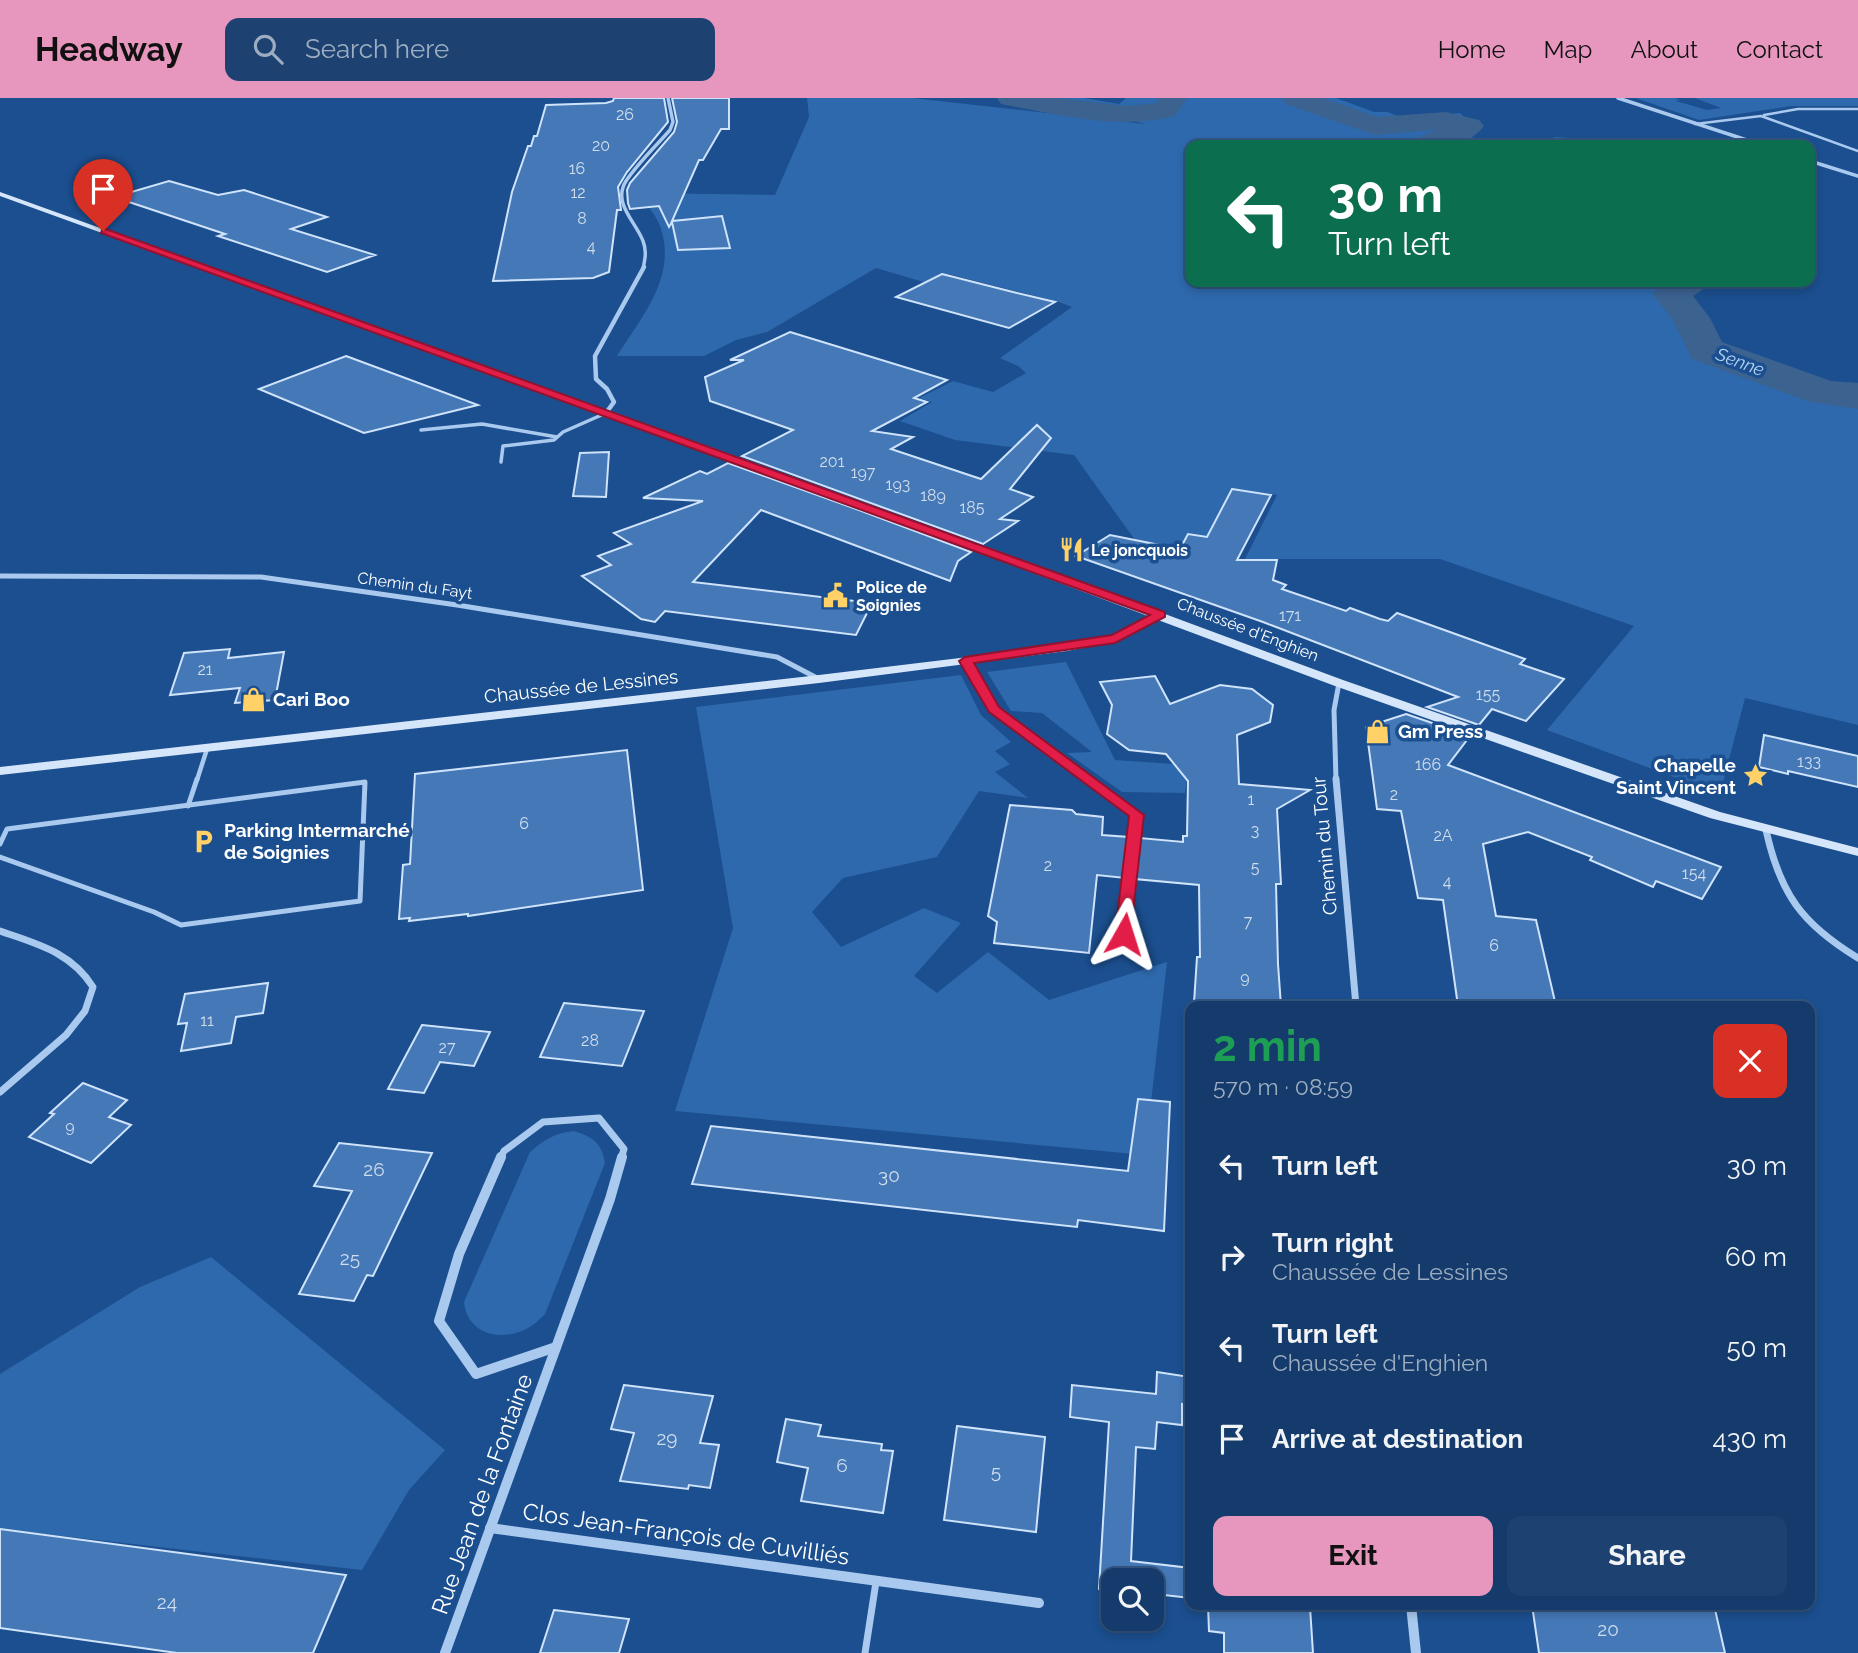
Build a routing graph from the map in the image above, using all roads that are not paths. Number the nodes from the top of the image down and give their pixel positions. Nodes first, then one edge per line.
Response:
1 (668, 98) edge
2 (1618, 98) edge
3 (1858, 109) edge
4 (1761, 116) junction
5 (1695, 124) junction
6 (1746, 140) edge
7 (1858, 151) edge
8 (1815, 163) edge
9 (1858, 176) edge
10 (0, 194) edge
11 (606, 413) junction
12 (421, 430) dead end
13 (557, 437) junction
14 (501, 462) dead end
15 (0, 576) edge
16 (1160, 614) junction
17 (965, 661) junction
18 (818, 679) junction
19 (1339, 682) junction
20 (206, 749) junction
21 (0, 771) edge
22 (188, 806) junction
23 (1766, 830) junction
24 (0, 844) edge
25 (1858, 852) edge
26 (0, 857) edge
27 (0, 932) edge
28 (1124, 934) dead end
29 (1858, 958) edge
30 (1356, 1001) edge
31 (0, 1092) edge
32 (556, 1347) junction
33 (490, 1528) junction
34 (876, 1582) junction
35 (1039, 1603) dead end
36 (1412, 1610) edge
37 (445, 1653) edge
38 (865, 1653) edge
39 (1416, 1653) edge

1 - 11 street
2 - 5 street
3 - 4 lane
4 - 5 lane
4 - 7 lane
5 - 6 street
8 - 9 street
10 - 11 main road, Chaussée d'Enghien
11 - 13 lane
11 - 16 main road, Chaussée d'Enghien
12 - 13 lane
13 - 14 lane
15 - 18 street, Chemin du Fayt
16 - 17 main road, Chaussée de Lessines
16 - 19 main road, Chaussée d'Enghien
17 - 18 main road, Chaussée de Lessines
17 - 28 lane
18 - 20 main road, Chaussée de Lessines
19 - 23 main road, Chaussée d'Enghien
19 - 30 street, Chemin du Tour
20 - 21 main road, Chaussée de Lessines
20 - 22 lane
22 - 24 lane
22 - 26 lane
23 - 25 main road, Chaussée d'Enghien
23 - 29 street
27 - 31 street
32 - 32 street, Rue Jean de la Fontaine
32 - 33 street, Rue Jean de la Fontaine
33 - 34 street, Clos Jean-François de Cuvilliés
33 - 37 street, Rue Jean de la Fontaine
34 - 35 street, Clos Jean-François de Cuvilliés
34 - 38 lane
36 - 39 street

